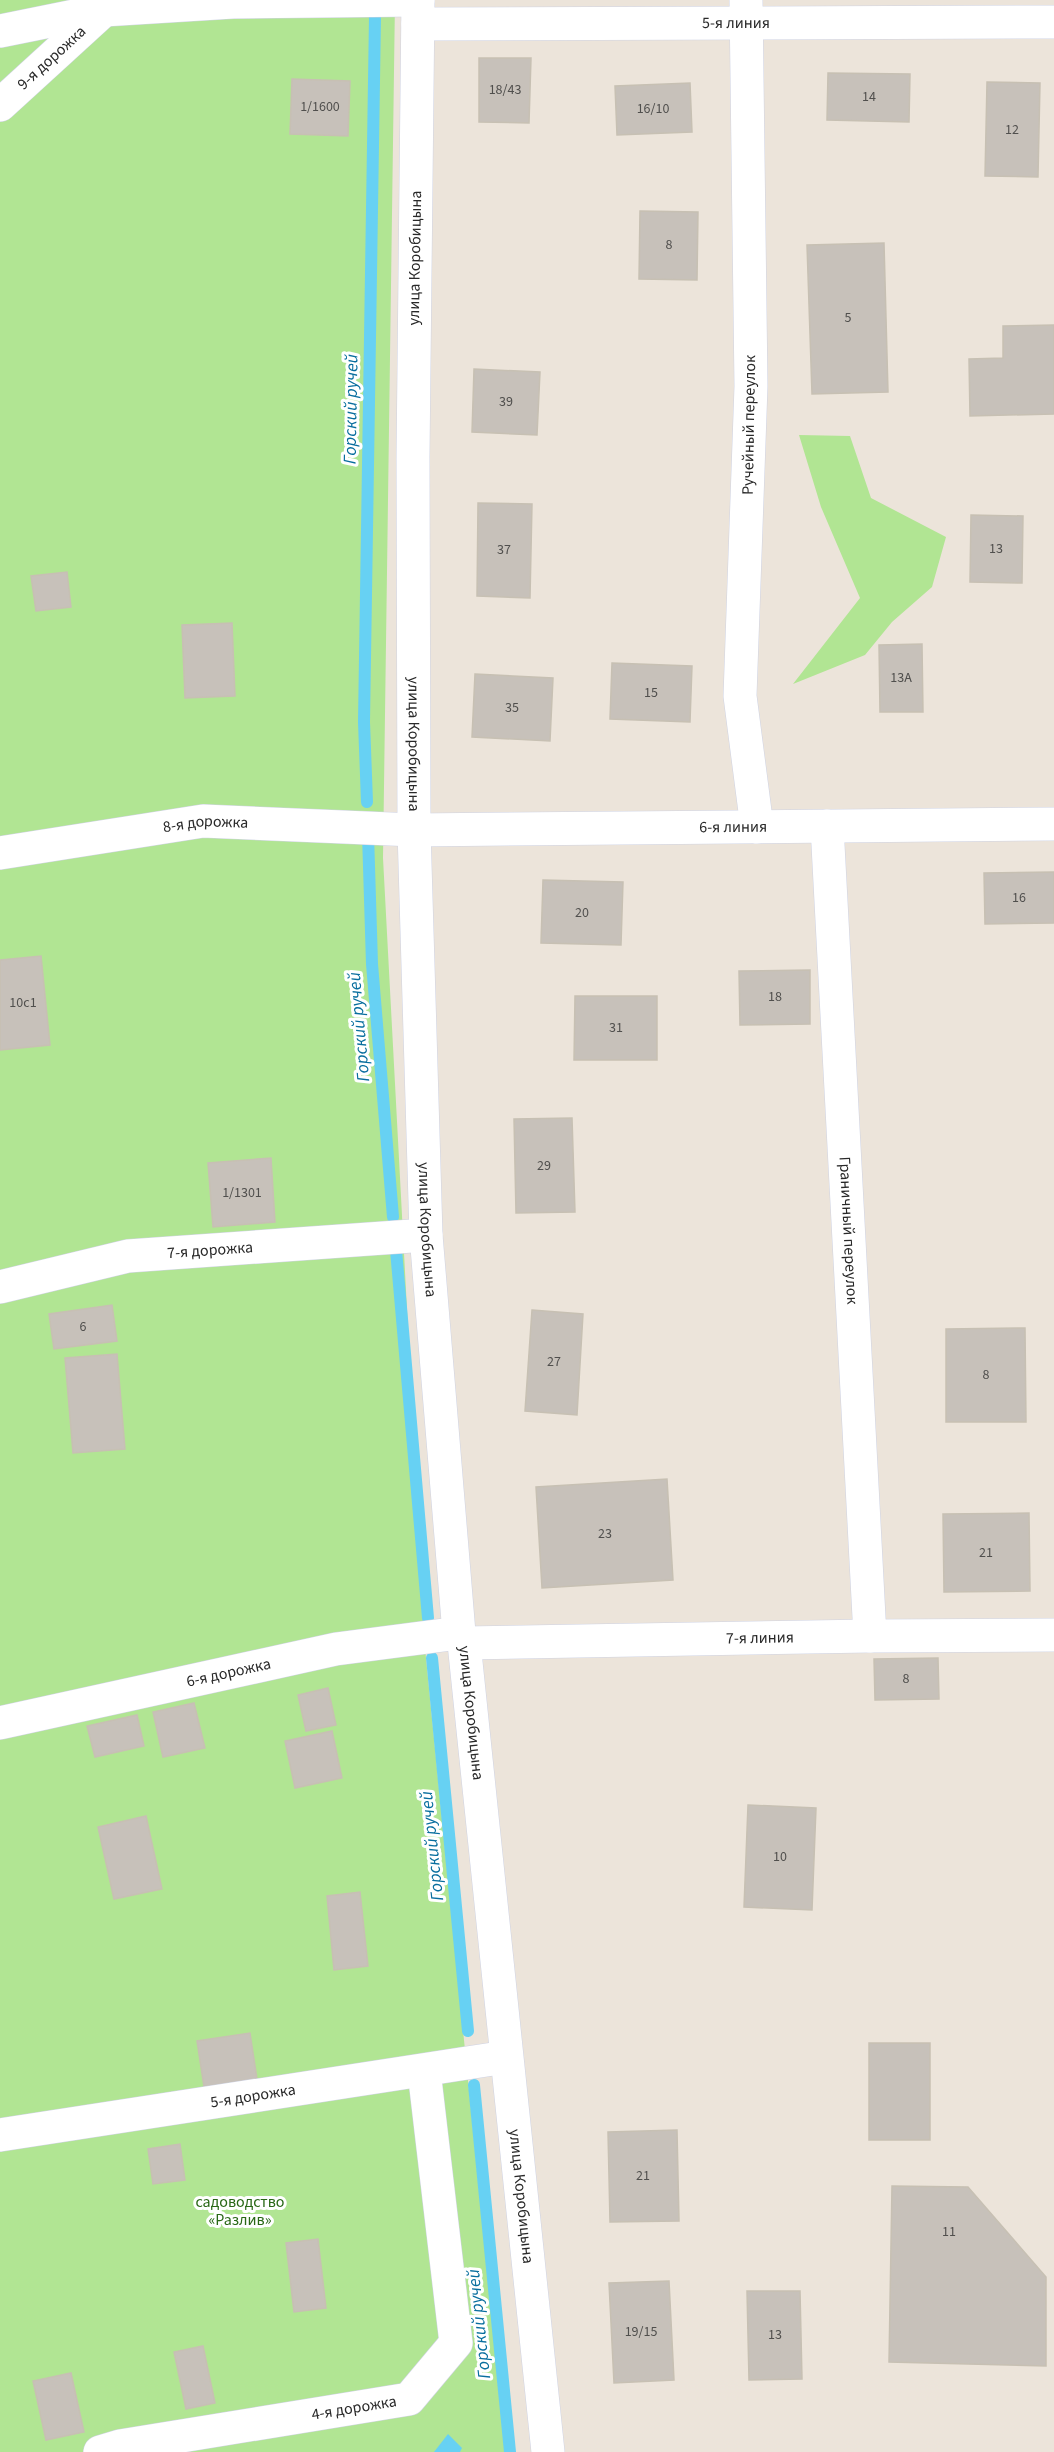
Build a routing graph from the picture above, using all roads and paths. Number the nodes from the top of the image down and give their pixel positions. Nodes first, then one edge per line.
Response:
1 (232, 1) edge
2 (418, 8) edge
3 (104, 10) junction
4 (746, 11) edge
5 (1054, 22) edge
6 (0, 31) edge
7 (0, 105) edge
8 (1054, 824) edge
9 (827, 826) junction
10 (757, 827) junction
11 (414, 830) junction
12 (0, 854) edge
13 (426, 1235) junction
14 (0, 1287) edge
15 (1054, 1635) edge
16 (870, 1636) junction
17 (462, 1638) junction
18 (0, 1723) edge
19 (506, 2057) junction
20 (424, 2071) junction
21 (0, 2135) edge
22 (100, 2452) edge
23 (548, 2452) edge

1 - 2 street, 5-я линия
1 - 3 street, 5-я линия
2 - 4 street, 5-я линия
2 - 11 street, улица Коробицына
3 - 6 street, 5-я линия
3 - 7 street, 9-я дорожка
4 - 5 street, 5-я линия
4 - 10 street, Ручейный переулок
8 - 9 street, 6-я линия
9 - 10 street, 6-я линия
9 - 16 street, Граничный переулок
10 - 11 street, 6-я линия
11 - 12 street, 8-я дорожка
11 - 13 street, улица Коробицына
13 - 14 street, 7-я дорожка
13 - 17 street, улица Коробицына
15 - 16 street, 7-я линия
16 - 17 street, 7-я линия
17 - 18 street, 6-я дорожка
17 - 19 street, улица Коробицына
19 - 20 street, 5-я дорожка
19 - 23 street, улица Коробицына
20 - 21 street, 5-я дорожка
20 - 22 street, 4-я дорожка

